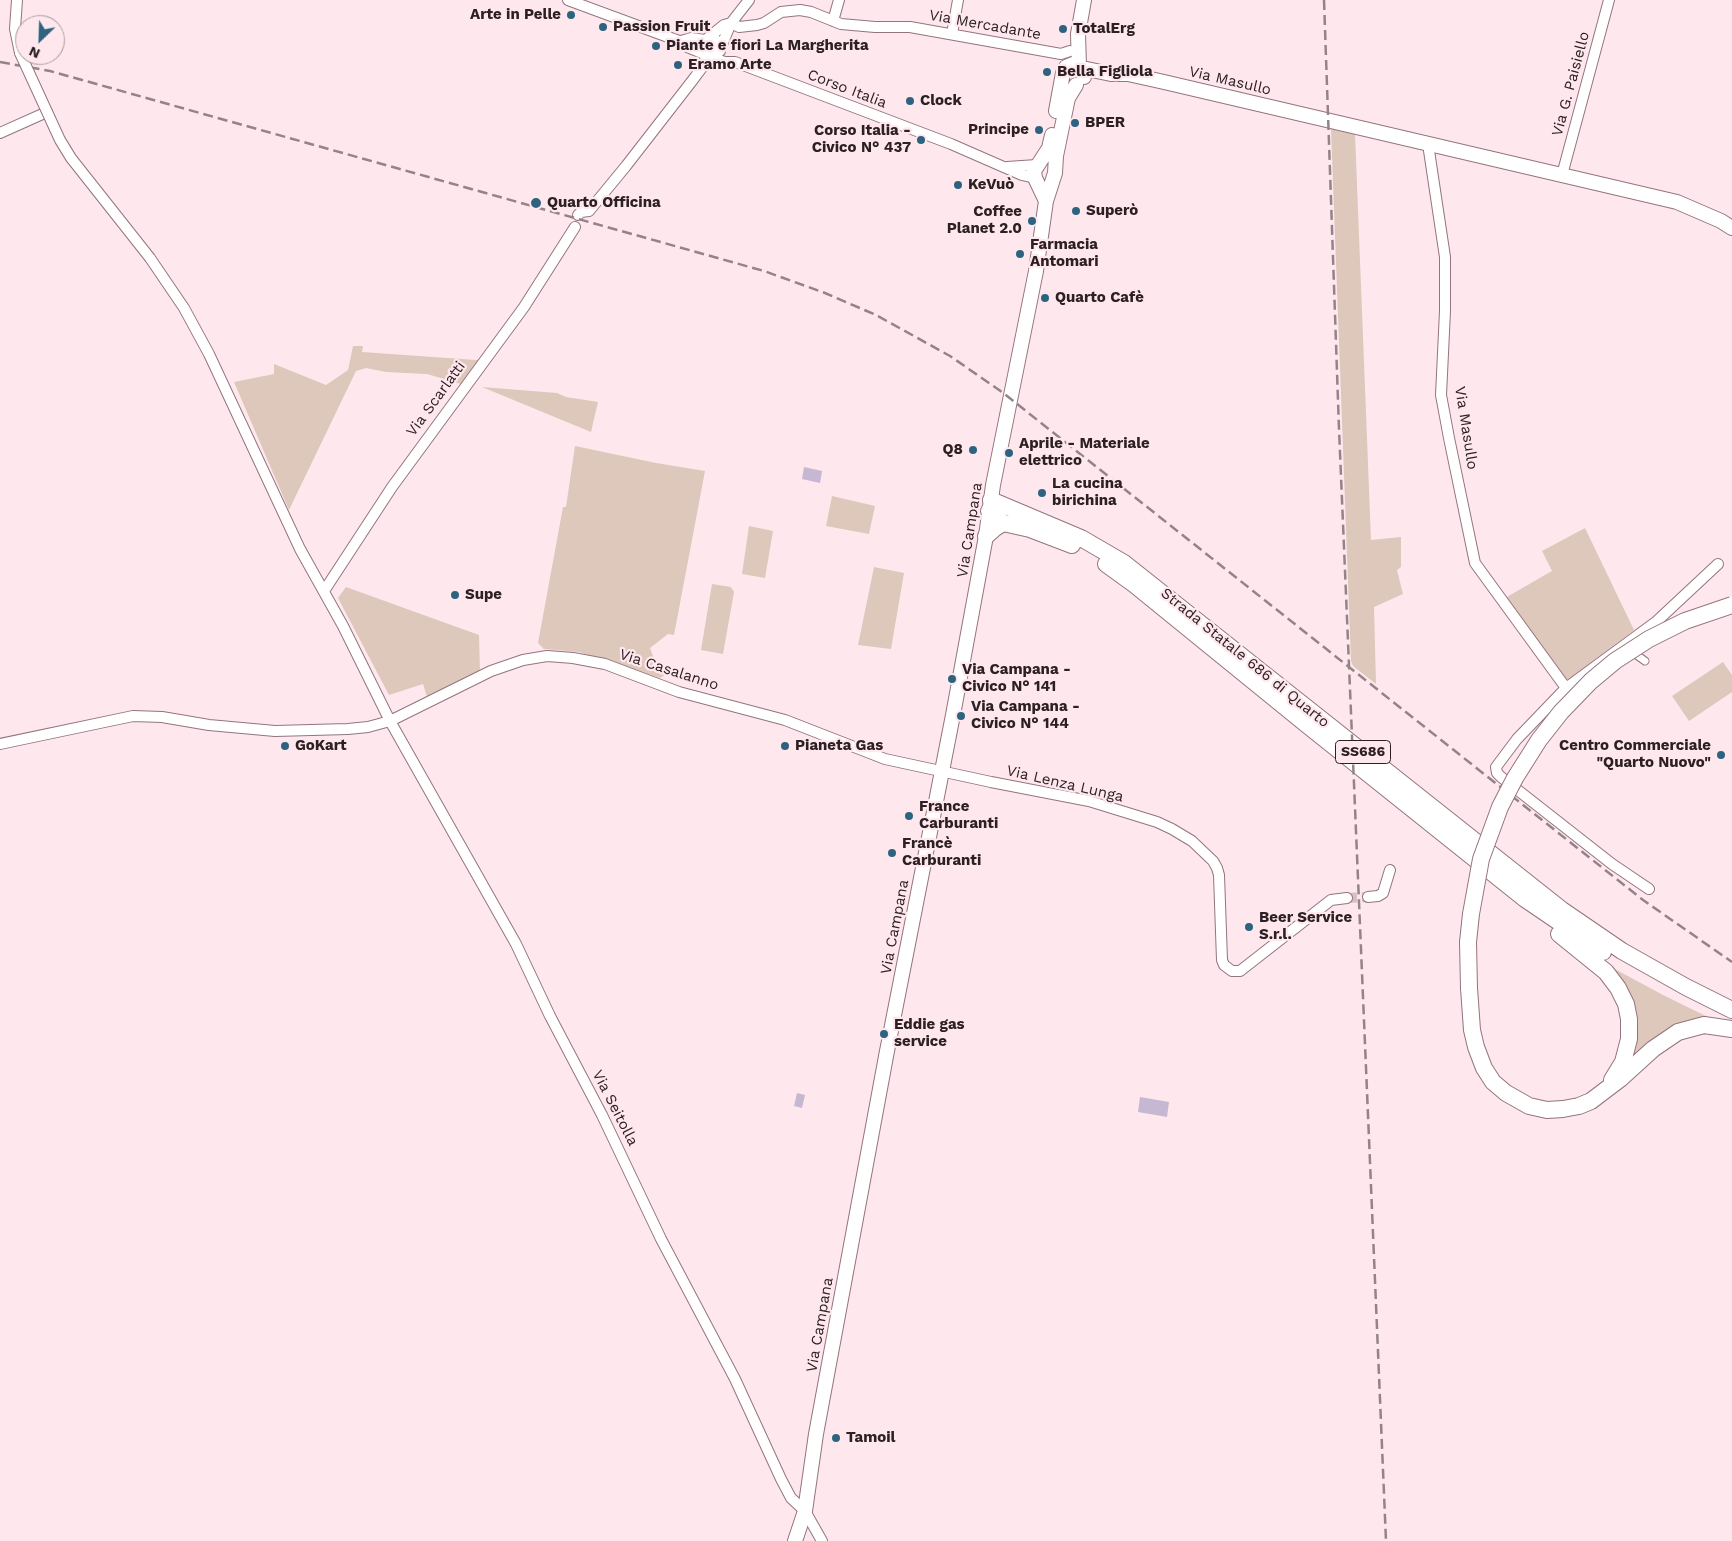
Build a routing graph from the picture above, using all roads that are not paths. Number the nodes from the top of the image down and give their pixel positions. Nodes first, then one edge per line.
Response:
1 (17, 0) edge
2 (568, 0) edge
3 (749, 0) edge
4 (839, 0) edge
5 (958, 0) edge
6 (1084, 0) edge
7 (1609, 0) edge
8 (581, 2) edge
9 (833, 21) junction
10 (731, 22) junction
11 (952, 34) junction
12 (706, 39) junction
13 (681, 41) junction
14 (713, 53) junction
15 (1071, 63) junction
16 (1112, 74) junction
17 (1078, 84) junction
18 (47, 112) junction
19 (0, 133) edge
20 (1428, 144) junction
21 (1037, 172) junction
22 (1054, 175) junction
23 (1562, 175) junction
24 (1046, 201) junction
25 (578, 215) dead end
26 (575, 227) dead end
27 (1732, 228) edge
28 (990, 506) junction
29 (1002, 523) junction
30 (986, 536) junction
31 (1718, 564) dead end
32 (324, 591) junction
33 (1732, 605) edge
34 (1622, 646) junction
35 (1645, 660) dead end
36 (1566, 688) junction
37 (390, 721) junction
38 (0, 744) edge
39 (942, 771) junction
40 (1390, 870) dead end
41 (1649, 889) dead end
42 (1368, 897) tunnel mouth
43 (1347, 898) tunnel mouth
44 (1525, 899) junction
45 (1732, 1010) edge
46 (1732, 1021) edge
47 (1732, 1029) edge
48 (1606, 1088) junction
49 (805, 1511) junction
50 (796, 1541) edge
51 (822, 1541) edge

1 - 18 street, Via Seitolla, bridge
2 - 8 street, Corso Italia
3 - 10 street
4 - 9 street
5 - 11 street
6 - 15 main road, Via Campana
7 - 23 street, Via G. Paisiello
8 - 13 street, Corso Italia
9 - 10 street, Via Mercadante
9 - 11 street, Via Mercadante
10 - 12 street
10 - 14 street
11 - 15 street, Via Mercadante
12 - 13 street, Corso Italia
12 - 14 street
12 - 14 street
13 - 14 street, Corso Italia
14 - 21 street, Corso Italia
14 - 25 street
15 - 16 main road, Via Masullo
15 - 17 main road, Via Campana
15 - 21 main road, Via Campana
16 - 17 main road, Via Masullo
16 - 20 main road, Via Masullo
17 - 22 main road, Via Campana
18 - 19 street
18 - 32 street, Via Seitolla, bridge
20 - 23 main road, Via Masullo
20 - 36 street, Via Masullo
21 - 22 main road
21 - 22 main road
21 - 24 main road
22 - 24 main road, Via Campana
23 - 27 main road, Via Masullo
24 - 28 main road, Via Campana
26 - 32 street, Via Scarlatti
28 - 29 highway
28 - 30 main road, Via Campana
28 - 45 highway, Strada Statale 686 di Quarto / SS686
29 - 30 highway
29 - 44 highway, Strada Statale 686 di Quarto / SS686
30 - 39 main road, Via Campana
31 - 34 street
32 - 37 street, Via Seitolla
33 - 48 highway, bridge
34 - 35 street
34 - 36 street
36 - 41 street
37 - 38 street, Via Casalanno
37 - 39 street, Via Casalanno
37 - 49 street, Via Seitolla
39 - 43 street, Via Lenza Lunga
39 - 49 main road, Via Campana
40 - 42 street
44 - 46 highway, Strada Statale 686 di Quarto / SS686
44 - 48 highway
47 - 48 highway
49 - 50 main road, Via Campana
49 - 51 street, Via Seitolla

